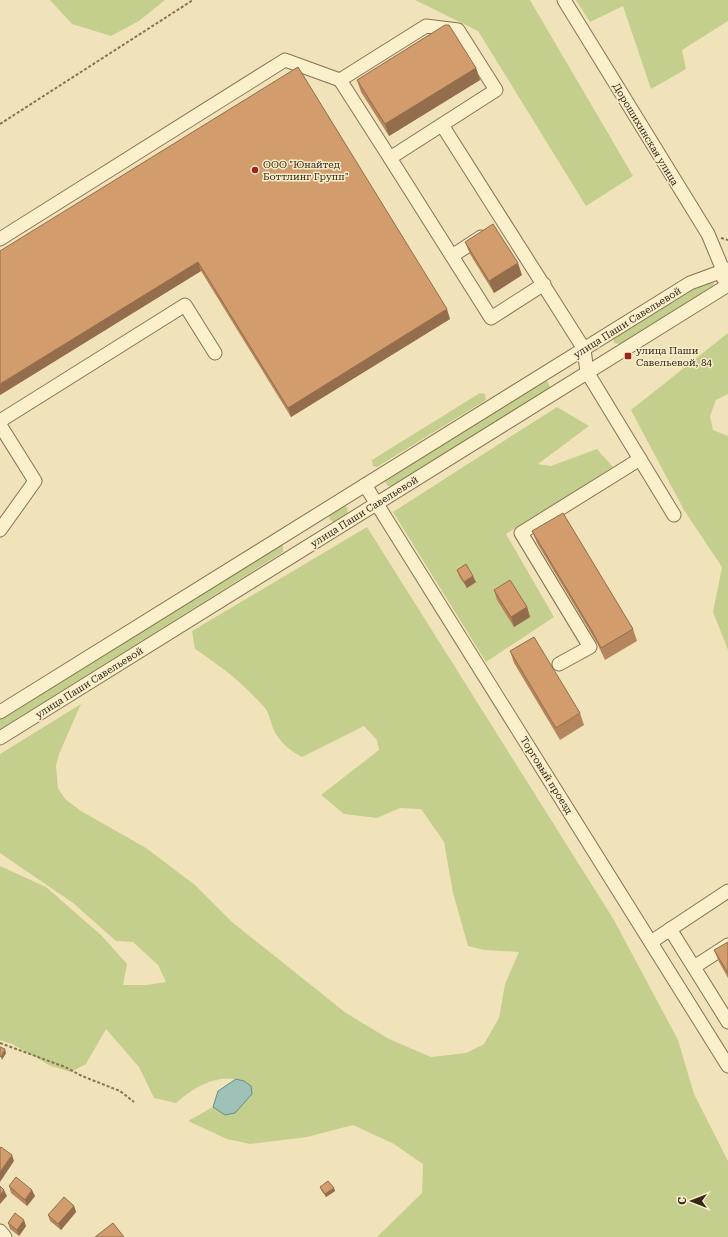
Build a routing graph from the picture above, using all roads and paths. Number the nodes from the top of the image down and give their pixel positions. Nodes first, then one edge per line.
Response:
1 (193, 0) edge
2 (564, 0) edge
3 (340, 80) junction
4 (0, 124) edge
5 (442, 125) junction
6 (390, 158) junction
7 (504, 222) junction
8 (0, 239) edge
9 (452, 256) junction
10 (726, 271) edge
11 (544, 284) junction
12 (723, 288) edge
13 (584, 348) junction
14 (215, 353) dead end
15 (586, 372) junction
16 (0, 421) edge
17 (0, 425) edge
18 (640, 459) junction
19 (365, 485) junction
20 (377, 503) junction
21 (674, 515) dead end
22 (0, 530) edge
23 (559, 664) dead end
24 (0, 712) edge
25 (0, 738) edge
26 (728, 891) edge
27 (670, 929) junction
28 (651, 942) junction
29 (728, 945) edge
30 (694, 967) junction
31 (728, 1022) edge
32 (0, 1043) edge
33 (728, 1066) edge
34 (134, 1102) dead end
35 (0, 1231) edge
36 (5, 1237) edge

1 - 4 path
2 - 10 street, Дорошихинская улица
3 - 5 street
3 - 6 street
3 - 8 street
5 - 6 street
5 - 7 street
6 - 9 street
7 - 9 street
7 - 11 street
9 - 11 street
10 - 12 street
10 - 13 street, улица Паши Савельевой
11 - 13 street
12 - 15 street, улица Паши Савельевой
13 - 15 street
13 - 19 street, улица Паши Савельевой
14 - 16 street
15 - 18 street
15 - 20 street, улица Паши Савельевой
17 - 22 street
18 - 21 street
18 - 23 street
19 - 20 street, Торговый проезд
19 - 24 street, улица Паши Савельевой
20 - 25 street, улица Паши Савельевой
20 - 28 street, Торговый проезд
26 - 27 street
27 - 28 street
27 - 30 street
28 - 33 street, Торговый проезд
29 - 30 street
30 - 31 street
32 - 34 path
35 - 36 street

